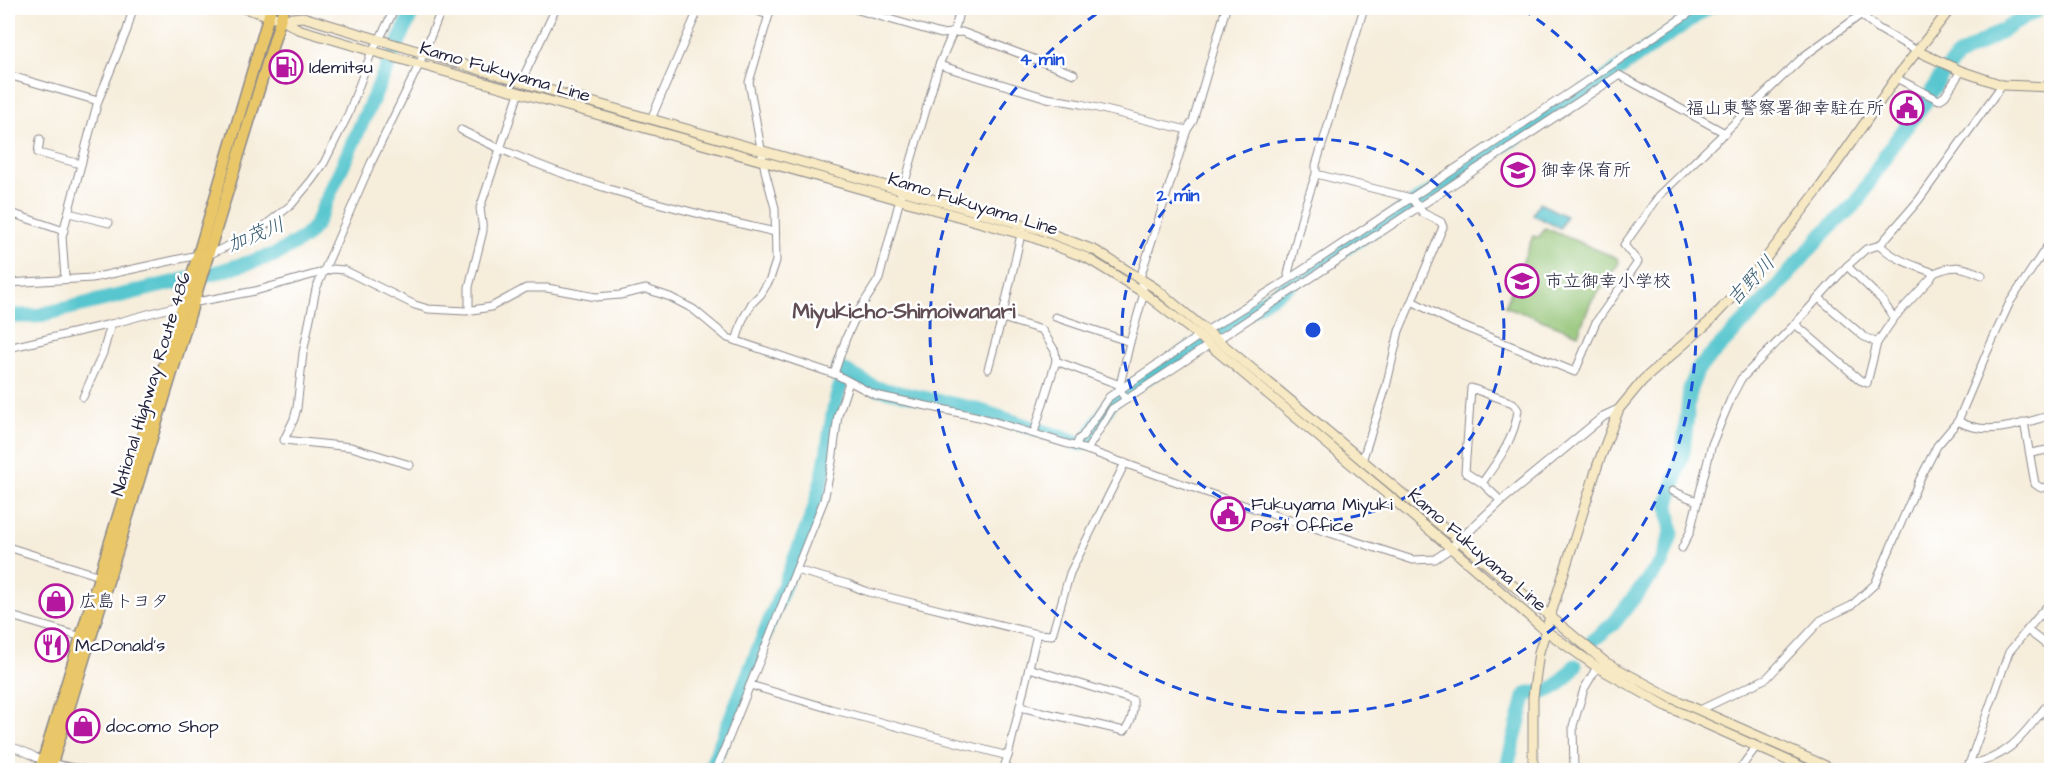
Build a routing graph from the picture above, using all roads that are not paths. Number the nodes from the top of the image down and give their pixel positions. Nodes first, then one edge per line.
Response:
1 (133, 8) edge
2 (243, 8) edge
3 (284, 8) edge
4 (395, 8) edge
5 (442, 8) edge
6 (556, 8) edge
7 (699, 8) edge
8 (750, 8) edge
9 (850, 8) edge
10 (960, 8) edge
11 (1226, 8) edge
12 (1364, 8) edge
13 (1696, 8) edge
14 (1870, 8) edge
15 (1951, 8) edge
16 (270, 11) edge
17 (770, 11) edge
18 (1860, 14) junction
19 (281, 19) junction
20 (951, 33) junction
21 (381, 41) junction
22 (1917, 51) junction
23 (374, 52) junction
24 (421, 52) junction
25 (416, 64) junction
26 (939, 65) junction
27 (1957, 69) junction
28 (1074, 74) dead end
29 (8, 75) edge
30 (1896, 78) junction
31 (521, 82) junction
32 (2002, 85) junction
33 (2052, 87) edge
34 (519, 93) junction
35 (98, 101) junction
36 (651, 119) junction
37 (461, 130) dead end
38 (1187, 130) junction
39 (1725, 133) junction
40 (40, 139) dead end
41 (499, 149) junction
42 (763, 155) junction
43 (81, 164) junction
44 (1316, 174) junction
45 (902, 195) junction
46 (1411, 199) junction
47 (1418, 207) junction
48 (8, 212) edge
49 (69, 213) junction
50 (109, 223) dead end
51 (1023, 229) junction
52 (64, 231) junction
53 (776, 232) junction
54 (2052, 239) edge
55 (1880, 245) junction
56 (203, 255) junction
57 (1847, 266) junction
58 (323, 270) junction
59 (1934, 273) junction
60 (1982, 275) dead end
61 (65, 278) junction
62 (1140, 278) junction
63 (1289, 279) junction
64 (8, 282) edge
65 (1144, 292) junction
66 (1819, 298) junction
67 (1412, 301) junction
68 (192, 302) junction
69 (181, 305) junction
70 (469, 310) junction
71 (1055, 317) dead end
72 (1002, 318) junction
73 (1894, 318) junction
74 (111, 324) junction
75 (1795, 324) junction
76 (1208, 338) junction
77 (736, 341) junction
78 (1130, 342) junction
79 (1877, 343) junction
80 (8, 348) edge
81 (1056, 361) junction
82 (988, 369) dead end
83 (842, 378) junction
84 (1122, 393) junction
85 (83, 397) dead end
86 (1619, 409) junction
87 (2052, 415) edge
88 (1958, 421) junction
89 (2024, 422) junction
90 (1034, 431) junction
91 (1076, 444) junction
92 (2052, 449) edge
93 (1087, 450) junction
94 (2031, 453) junction
95 (1362, 461) junction
96 (1125, 463) junction
97 (410, 465) dead end
98 (1482, 483) junction
99 (2052, 486) edge
100 (1672, 491) dead end
101 (1501, 501) junction
102 (1697, 501) junction
103 (1455, 545) junction
104 (8, 547) edge
105 (1682, 548) dead end
106 (796, 570) junction
107 (104, 577) junction
108 (2052, 600) edge
109 (2040, 614) junction
110 (8, 615) edge
111 (1550, 616) junction
112 (2052, 623) edge
113 (2027, 630) junction
114 (1546, 631) junction
115 (1037, 634) junction
116 (85, 638) junction
117 (2052, 649) edge
118 (1597, 667) junction
119 (1029, 668) junction
120 (750, 685) junction
121 (2052, 699) edge
122 (1020, 707) junction
123 (1700, 710) junction
124 (8, 746) edge
125 (1756, 747) junction
126 (1008, 756) junction
127 (49, 764) edge
128 (1968, 767) edge
129 (40, 771) edge
130 (87, 771) edge
131 (716, 771) edge
132 (1003, 771) edge
133 (1533, 771) edge
134 (1574, 771) edge
135 (1739, 771) edge
136 (1809, 771) edge
137 (1835, 771) edge

1 - 35 street
2 - 16 main road, Kamo Fukuyama Line
3 - 19 highway, National Highway Route 486
4 - 21 street
5 - 24 street
6 - 31 street
7 - 36 street
8 - 17 street
9 - 20 street
10 - 20 street
11 - 38 street
12 - 44 street
13 - 46 street
14 - 18 street
15 - 22 main road, Kamo Fukuyama Line
16 - 19 main road, Kamo Fukuyama Line
16 - 56 highway, National Highway Route 486
17 - 42 street
18 - 22 street
18 - 39 street
19 - 21 main road, Kamo Fukuyama Line
19 - 23 main road, Kamo Fukuyama Line
19 - 56 highway, National Highway Route 486
20 - 26 street
20 - 28 street
21 - 23 street
21 - 24 main road, Kamo Fukuyama Line
22 - 27 main road
22 - 30 main road, Kamo Fukuyama Line
23 - 25 main road, Kamo Fukuyama Line
23 - 56 street
24 - 25 street
24 - 31 main road, Kamo Fukuyama Line
25 - 34 main road, Kamo Fukuyama Line
25 - 58 street
26 - 38 street
26 - 45 street
27 - 30 street
27 - 32 main road
29 - 35 street
30 - 86 main road, Kamo Fukuyama Line
31 - 36 main road, Kamo Fukuyama Line
32 - 33 main road
32 - 55 street
34 - 41 street
34 - 42 main road, Kamo Fukuyama Line
35 - 43 street
36 - 42 main road, Kamo Fukuyama Line
37 - 41 street
38 - 62 street
39 - 47 street
39 - 67 street
40 - 43 street
41 - 53 street
41 - 70 street
42 - 45 main road, Kamo Fukuyama Line
42 - 53 street
43 - 49 street
44 - 46 street
44 - 63 street
45 - 51 main road, Kamo Fukuyama Line
45 - 83 street
46 - 47 street
46 - 63 street
47 - 67 street
47 - 76 street
48 - 52 street
49 - 50 street
49 - 52 street
51 - 62 main road, Kamo Fukuyama Line
51 - 65 main road, Kamo Fukuyama Line
51 - 72 street
52 - 61 street
53 - 77 street
54 - 88 street
55 - 57 street
55 - 59 street
56 - 61 street
56 - 68 highway, National Highway Route 486
56 - 69 highway, National Highway Route 486
57 - 66 street
57 - 73 street
58 - 68 street
58 - 70 street
58 - 97 street
59 - 60 street
59 - 73 street
61 - 64 street
62 - 65 street
62 - 76 main road, Kamo Fukuyama Line
63 - 76 street
65 - 76 main road, Kamo Fukuyama Line
65 - 78 street
66 - 75 street
66 - 79 street
67 - 95 street
68 - 69 street
68 - 107 highway, National Highway Route 486
69 - 74 street
69 - 107 highway, National Highway Route 486
70 - 77 street
71 - 78 street
72 - 81 street
72 - 82 street
73 - 79 street
74 - 80 street
74 - 85 street
75 - 79 street
75 - 102 street
76 - 84 street
76 - 84 street
76 - 95 main road, Kamo Fukuyama Line
76 - 103 main road, Kamo Fukuyama Line
77 - 83 street
78 - 84 street
81 - 84 street
81 - 90 street
83 - 90 street
83 - 106 street
84 - 91 street
84 - 93 street
86 - 101 street
86 - 111 main road, Kamo Fukuyama Line
87 - 89 street
88 - 89 street
88 - 123 street
89 - 94 street
90 - 91 street
91 - 93 street
92 - 94 street
93 - 96 street
94 - 99 street
95 - 103 main road, Kamo Fukuyama Line
96 - 103 street
96 - 115 street
98 - 98 street
98 - 101 street
100 - 102 street
101 - 103 street
102 - 105 street
103 - 111 main road, Kamo Fukuyama Line
103 - 114 main road, Kamo Fukuyama Line
104 - 107 street
106 - 115 street
106 - 120 street
107 - 116 highway, National Highway Route 486
108 - 109 street
109 - 112 street
109 - 113 street
110 - 116 street
111 - 114 main road, Kamo Fukuyama Line
111 - 123 main road, Kamo Fukuyama Line
113 - 117 street
113 - 128 street
114 - 118 main road, Kamo Fukuyama Line
114 - 133 main road
115 - 119 street
116 - 127 highway, National Highway Route 486
118 - 125 main road, Kamo Fukuyama Line
118 - 134 street
119 - 122 street
119 - 122 street
120 - 126 street
120 - 131 street
121 - 128 street
122 - 126 street
123 - 137 main road, Kamo Fukuyama Line
124 - 127 street
125 - 135 street
125 - 136 main road, Kamo Fukuyama Line
126 - 132 street
127 - 129 highway, National Highway Route 486
127 - 130 street

